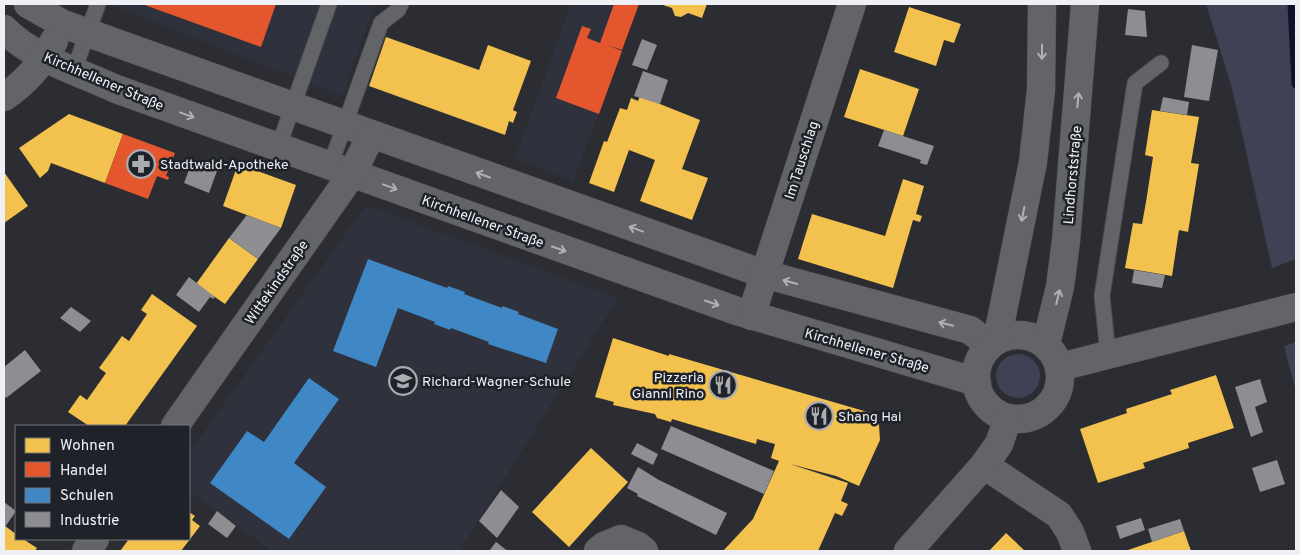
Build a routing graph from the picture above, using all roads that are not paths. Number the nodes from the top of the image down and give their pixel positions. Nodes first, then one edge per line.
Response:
1 (28, 4) edge
2 (98, 4) edge
3 (329, 4) edge
4 (401, 4) edge
5 (852, 4) edge
6 (1042, 4) edge
7 (1085, 4) edge
8 (4, 29) edge
9 (75, 29) junction
10 (45, 56) junction
11 (1161, 63) dead end
12 (74, 70) junction
13 (4, 97) edge
14 (292, 108) junction
15 (344, 126) junction
16 (371, 135) junction
17 (278, 148) junction
18 (341, 170) junction
19 (764, 274) junction
20 (1296, 307) edge
21 (751, 316) junction
22 (993, 342) junction
23 (1046, 344) junction
24 (1108, 354) junction
25 (1060, 367) junction
26 (976, 382) junction
27 (1008, 418) junction
28 (176, 425) edge
29 (984, 465) junction
30 (93, 540) edge
31 (86, 551) edge
32 (598, 551) edge
33 (644, 551) edge
34 (908, 551) edge
35 (1077, 551) edge

1 - 9 street
2 - 9 lane
3 - 14 lane
4 - 15 lane
5 - 19 street, Im Tauschlag
6 -> 22 street
23 -> 7 street, Lindhorststraße
8 - 10 street, Kirchhellener Straße
9 - 10 street
9 - 12 lane
9 - 14 street
10 - 12 street, Kirchhellener Straße
10 - 13 street
11 - 24 lane
12 -> 17 street, Kirchhellener Straße
14 - 15 street
14 - 17 lane
15 - 16 street
15 - 18 lane
16 - 18 street, Wittekindstraße
19 -> 16 street
17 - 18 street, Kirchhellener Straße
18 -> 21 street, Kirchhellener Straße
18 - 28 street, Wittekindstraße
19 - 21 street, Im Tauschlag
22 -> 19 street
20 - 24 street
21 - 26 street, Kirchhellener Straße
22 - 23 street
22 - 26 street
23 - 25 street
24 - 25 street
25 - 27 street
26 - 27 street
27 - 29 street
29 - 34 street
29 - 35 street
30 - 31 street
32 - 33 street

